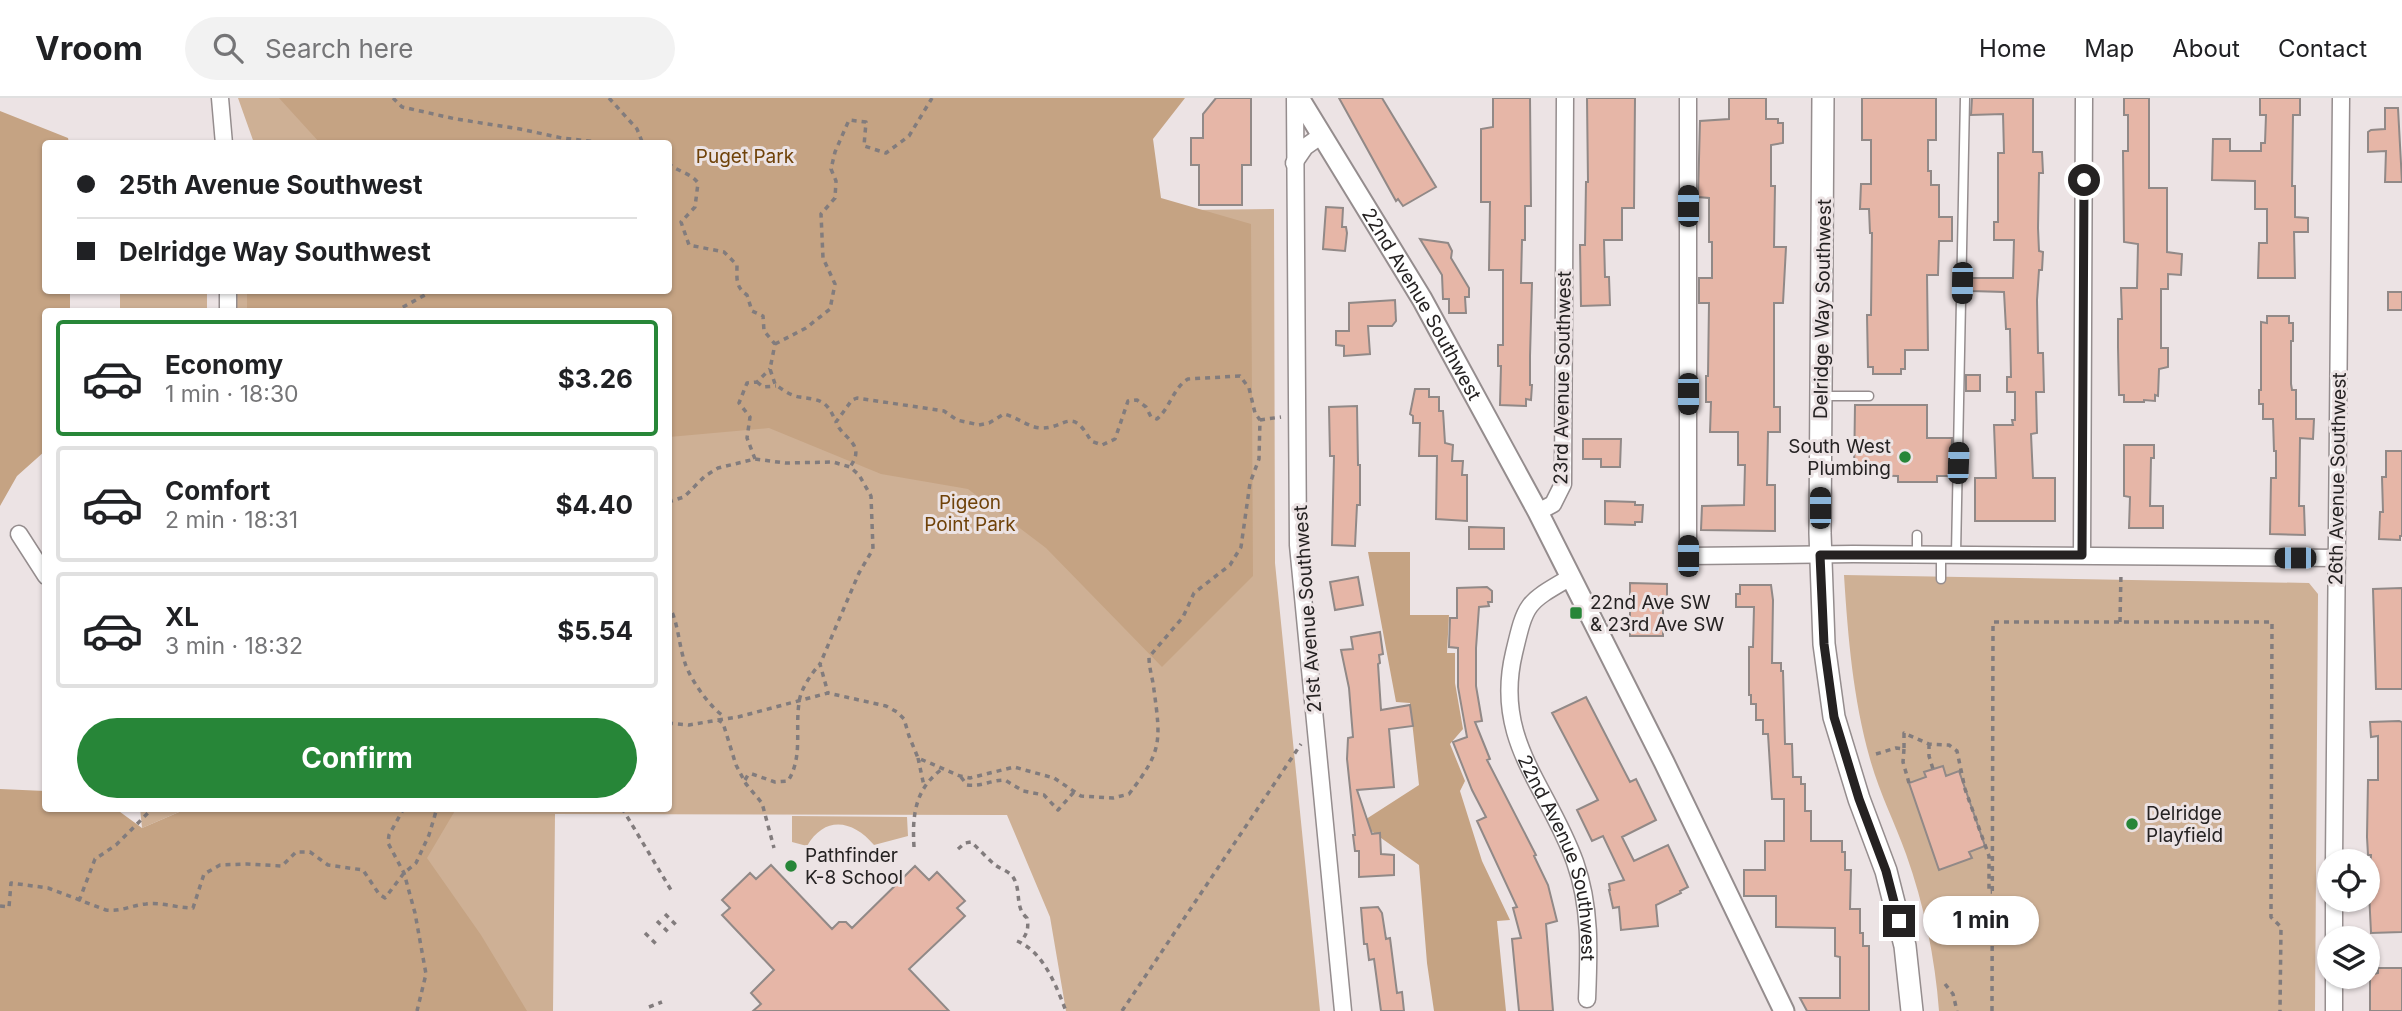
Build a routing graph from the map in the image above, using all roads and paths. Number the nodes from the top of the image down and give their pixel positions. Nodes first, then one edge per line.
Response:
1 (220, 98) edge
2 (393, 98) edge
3 (609, 98) edge
4 (932, 98) edge
5 (1297, 98) edge
6 (1565, 98) edge
7 (1688, 98) edge
8 (1823, 98) edge
9 (1965, 98) edge
10 (2084, 98) edge
11 (2341, 98) edge
12 (1322, 135) junction
13 (224, 140) edge
14 (558, 140) edge
15 (641, 140) edge
16 (1294, 163) junction
17 (672, 166) edge
18 (427, 294) edge
19 (401, 308) edge
20 (775, 344) junction
21 (770, 369) junction
22 (757, 382) junction
23 (776, 386) junction
24 (1821, 396) junction
25 (1868, 396) dead end
26 (1281, 417) dead end
27 (1260, 420) junction
28 (836, 422) junction
29 (755, 459) junction
30 (850, 467) junction
31 (672, 501) edge
32 (1538, 512) junction
33 (19, 534) dead end
34 (1917, 535) dead end
35 (1917, 554) junction
36 (1948, 554) junction
37 (1820, 555) junction
38 (2082, 555) junction
39 (2337, 558) junction
40 (42, 571) edge
41 (2120, 573) dead end
42 (1571, 577) junction
43 (1941, 579) dead end
44 (672, 612) edge
45 (2120, 622) junction
46 (820, 664) junction
47 (828, 693) junction
48 (799, 701) junction
49 (727, 718) junction
50 (718, 720) junction
51 (672, 723) edge
52 (725, 728) junction
53 (1302, 742) dead end
54 (1929, 744) junction
55 (1904, 749) junction
56 (1876, 754) dead end
57 (918, 758) junction
58 (943, 769) junction
59 (1933, 769) dead end
60 (960, 776) junction
61 (744, 781) junction
62 (1909, 783) dead end
63 (924, 786) junction
64 (1074, 792) junction
65 (149, 812) edge
66 (402, 812) edge
67 (436, 812) edge
68 (624, 812) edge
69 (914, 847) dead end
70 (774, 848) dead end
71 (958, 849) dead end
72 (2334, 849) edge
73 (404, 873) junction
74 (671, 890) dead end
75 (1992, 892) junction
76 (79, 901) junction
77 (0, 905) edge
78 (665, 914) dead end
79 (657, 921) dead end
80 (679, 928) dead end
81 (645, 933) dead end
82 (671, 935) dead end
83 (659, 947) dead end
84 (1944, 984) dead end
85 (2334, 989) edge
86 (1587, 999) dead end
87 (662, 1002) dead end
88 (649, 1007) dead end
89 (417, 1011) edge
90 (1066, 1011) edge
91 (1122, 1011) edge
92 (1343, 1011) edge
93 (1784, 1011) edge
94 (1912, 1011) edge
95 (1957, 1011) edge
96 (1992, 1011) edge
97 (2280, 1011) edge
98 (2334, 1011) edge

1 - 13 street
2 - 14 path
3 - 15 path
4 - 20 path
5 - 12 street, 22nd Avenue Southwest
5 - 16 street, 21st Avenue Southwest
6 - 32 street, 23rd Avenue Southwest
7 - 37 street
8 - 24 main road, Delridge Way Southwest
9 - 36 lane
10 - 38 street
11 - 39 street, 26th Avenue Southwest
12 - 16 street
12 - 32 street, 22nd Avenue Southwest
16 - 92 street, 21st Avenue Southwest
17 - 20 path
18 - 19 path
20 - 21 path
21 - 22 path
21 - 23 path
22 - 23 path
22 - 29 path
23 - 28 path
24 - 25 lane
24 - 37 main road, Delridge Way Southwest
26 - 27 path
27 - 28 path
27 - 64 path
28 - 30 path
29 - 30 path
29 - 31 path
30 - 46 path
32 - 42 street
33 - 40 street
34 - 35 lane
35 - 36 street
35 - 37 street
36 - 38 street
36 - 43 lane
37 - 94 main road, Delridge Way Southwest
38 - 39 street
39 - 72 street, 26th Avenue Southwest
41 - 45 path
42 - 86 street, 22nd Avenue Southwest
42 - 93 street
44 - 49 path
45 - 75 path
45 - 97 path
46 - 47 path
46 - 48 path
47 - 48 path
47 - 57 path
48 - 49 path
48 - 61 path
49 - 50 path
49 - 52 path
50 - 51 path
50 - 52 path
52 - 61 path
53 - 91 path
54 - 55 path
54 - 59 path
54 - 75 path
55 - 56 path
55 - 62 path
57 - 58 path
57 - 63 path
58 - 60 path
58 - 63 path
60 - 64 path
60 - 64 path
61 - 70 path
63 - 69 path
65 - 76 path
66 - 73 path
67 - 73 path
68 - 74 path
71 - 90 path
73 - 76 path
73 - 89 path
75 - 96 path
76 - 77 path
78 - 80 path
79 - 82 path
81 - 83 path
84 - 95 path
85 - 98 street
87 - 88 path

